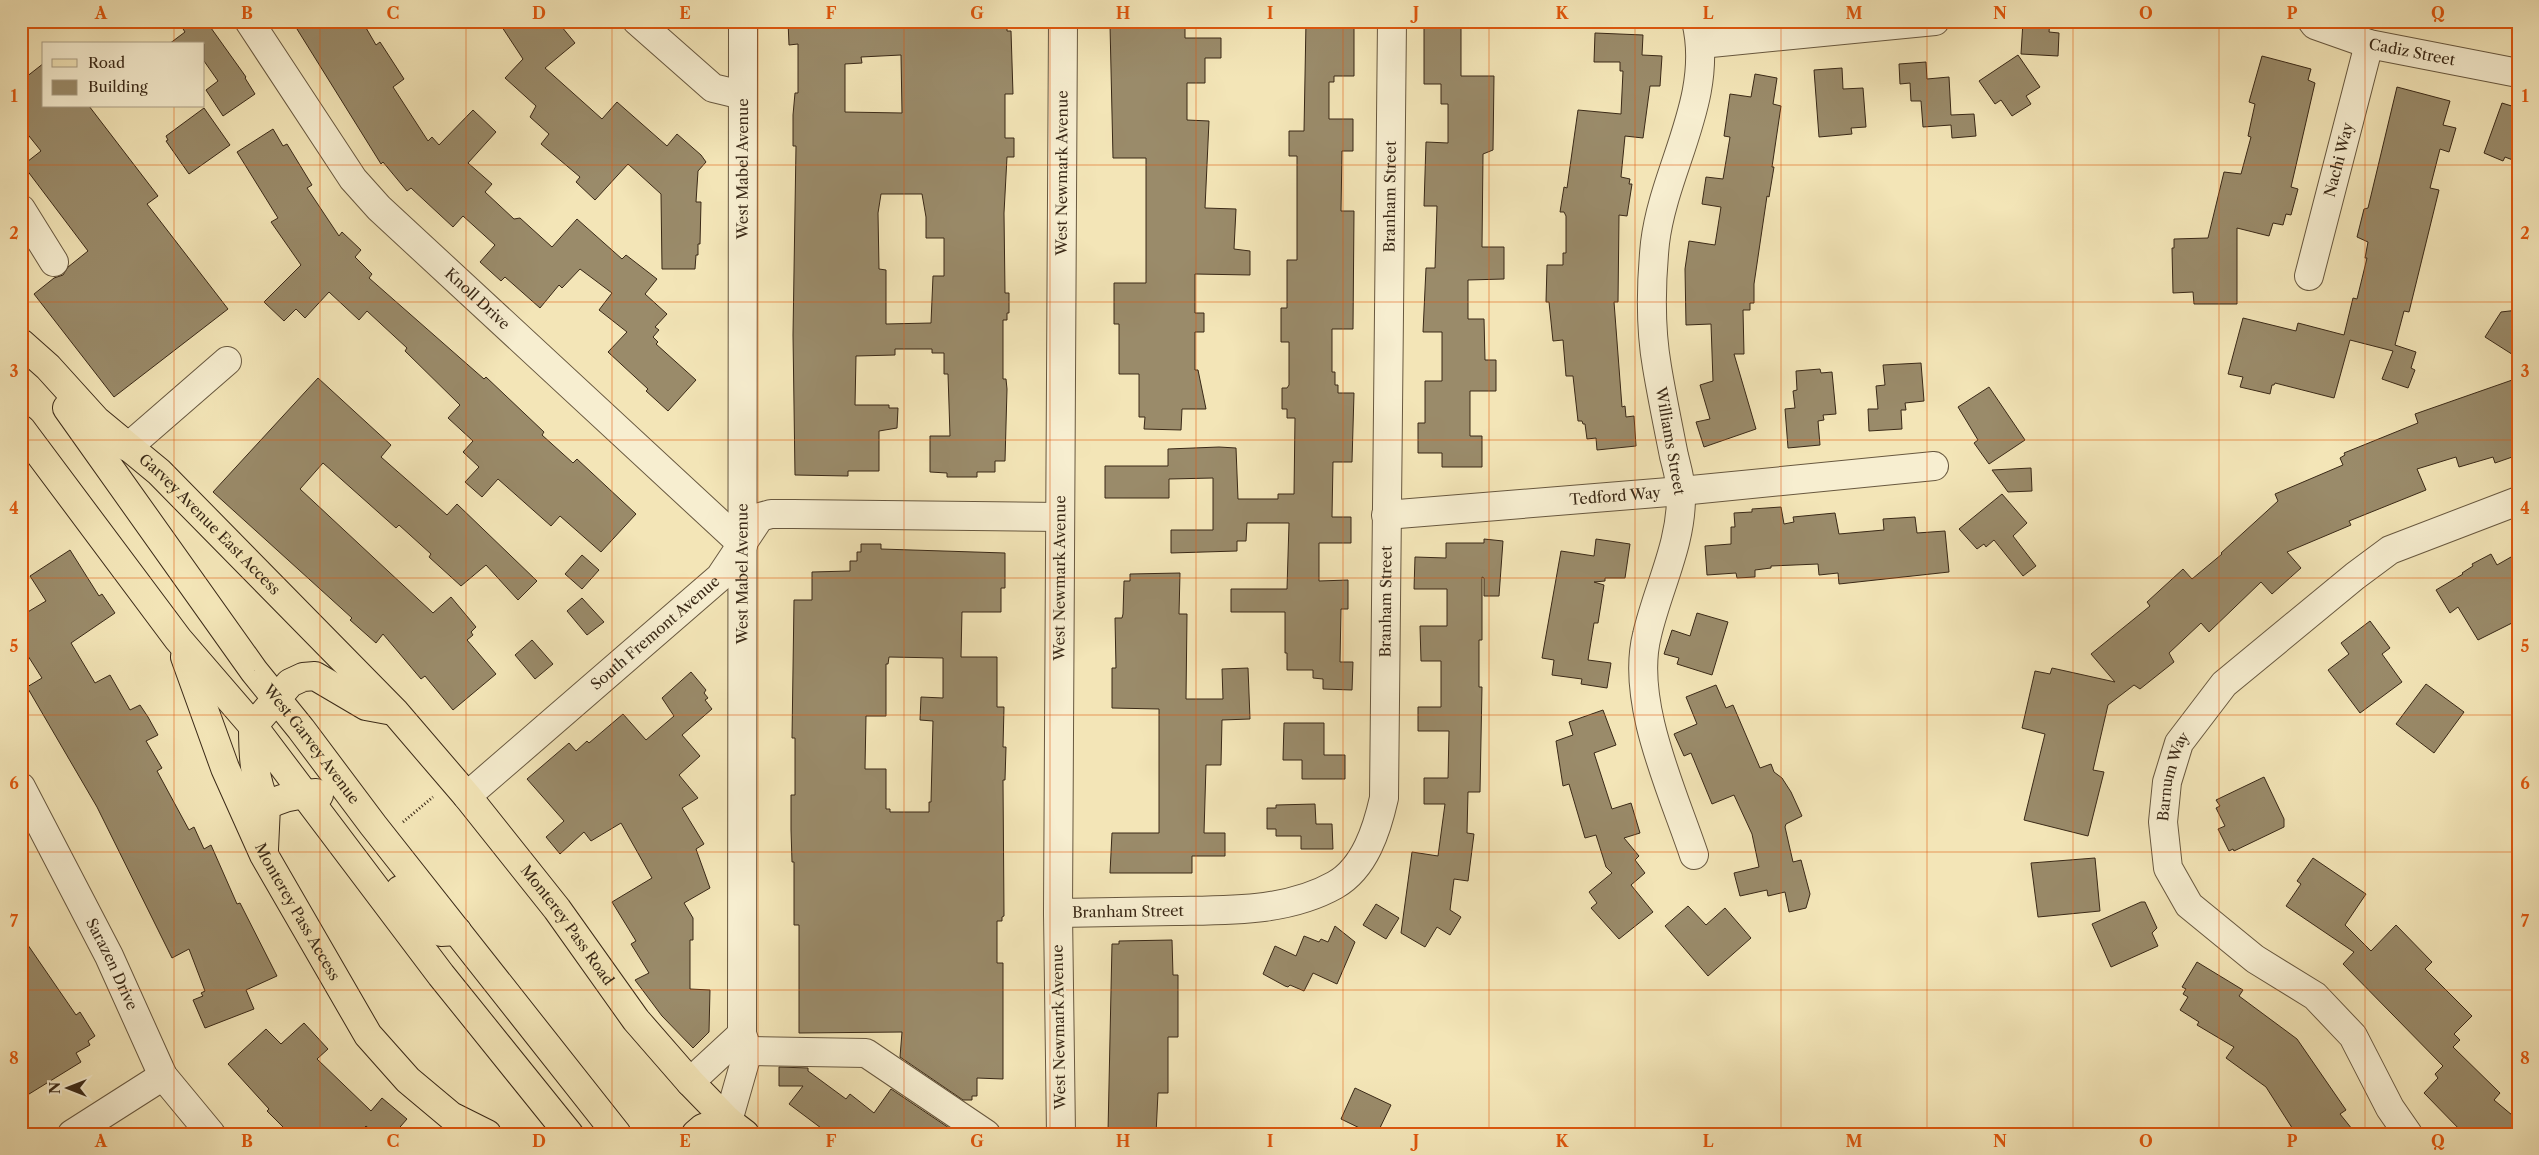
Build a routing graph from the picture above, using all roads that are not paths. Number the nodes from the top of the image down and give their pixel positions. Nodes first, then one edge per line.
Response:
1 (249, 21) edge
2 (638, 21) edge
3 (743, 21) edge
4 (1062, 21) edge
5 (1392, 21) edge
6 (1935, 21) edge
7 (2312, 21) edge
8 (1698, 32) edge
9 (2369, 44) junction
10 (2518, 74) edge
11 (742, 95) junction
12 (21, 209) edge
13 (54, 262) dead end
14 (2309, 276) dead end
15 (21, 344) edge
16 (227, 361) dead end
17 (21, 429) edge
18 (128, 447) junction
19 (1934, 466) dead end
20 (1681, 491) junction
21 (2518, 501) edge
22 (1386, 515) junction
23 (1060, 518) junction
24 (743, 545) junction
25 (178, 639) junction
26 (277, 700) junction
27 (394, 712) junction
28 (253, 726) junction
29 (304, 794) junction
30 (467, 796) junction
31 (25, 803) edge
32 (266, 806) junction
33 (264, 855) junction
34 (1694, 855) dead end
35 (1058, 913) junction
36 (457, 931) junction
37 (745, 1043) junction
38 (163, 1076) junction
39 (690, 1082) junction
40 (736, 1128) edge
41 (72, 1134) edge
42 (211, 1134) edge
43 (487, 1134) edge
44 (569, 1134) edge
45 (617, 1134) edge
46 (696, 1134) edge
47 (986, 1134) edge
48 (1061, 1134) edge
49 (2408, 1134) edge

1 - 24 street, Knoll Drive
2 - 11 street
3 - 11 street, West Mabel Avenue
4 - 23 street, West Newmark Avenue
5 - 22 street, Branham Street
6 - 8 street
7 - 9 street, Cadiz Street
8 - 20 street, Williams Street
9 - 10 street, Cadiz Street
9 - 14 street, Nachi Way
11 - 24 street, West Mabel Avenue
12 - 13 street
15 - 18 main road, Garvey Avenue East Access
15 - 26 main road, West Garvey Avenue
16 - 18 street
17 - 25 main road
18 - 27 main road, Garvey Avenue East Access
19 - 20 street, Tedford Way
20 - 22 street, Tedford Way
20 - 34 street, Williams Street
21 - 49 street, Barnum Way
22 - 35 street, Branham Street
23 - 24 street, South Fremont Avenue
23 - 35 street, West Newmark Avenue
24 - 30 street, South Fremont Avenue
24 - 37 street, West Mabel Avenue
25 - 28 main road
25 - 33 main road, Monterey Pass Access
26 - 27 main road
26 - 28 main road
26 - 36 main road, West Garvey Avenue
27 - 30 main road, Monterey Pass Road
28 - 29 main road
28 - 32 main road
29 - 32 main road
29 - 36 main road
29 - 44 main road
30 - 39 main road, Monterey Pass Road
31 - 38 street, Sarazen Drive
32 - 33 main road
33 - 43 main road, Monterey Pass Access
35 - 48 street, West Newmark Avenue
36 - 45 main road, West Garvey Avenue
37 - 39 street
37 - 40 street, West Mabel Avenue
37 - 47 street
38 - 41 street
38 - 42 street, Sarazen Drive
39 - 40 main road, Monterey Pass Road
40 - 46 main road

